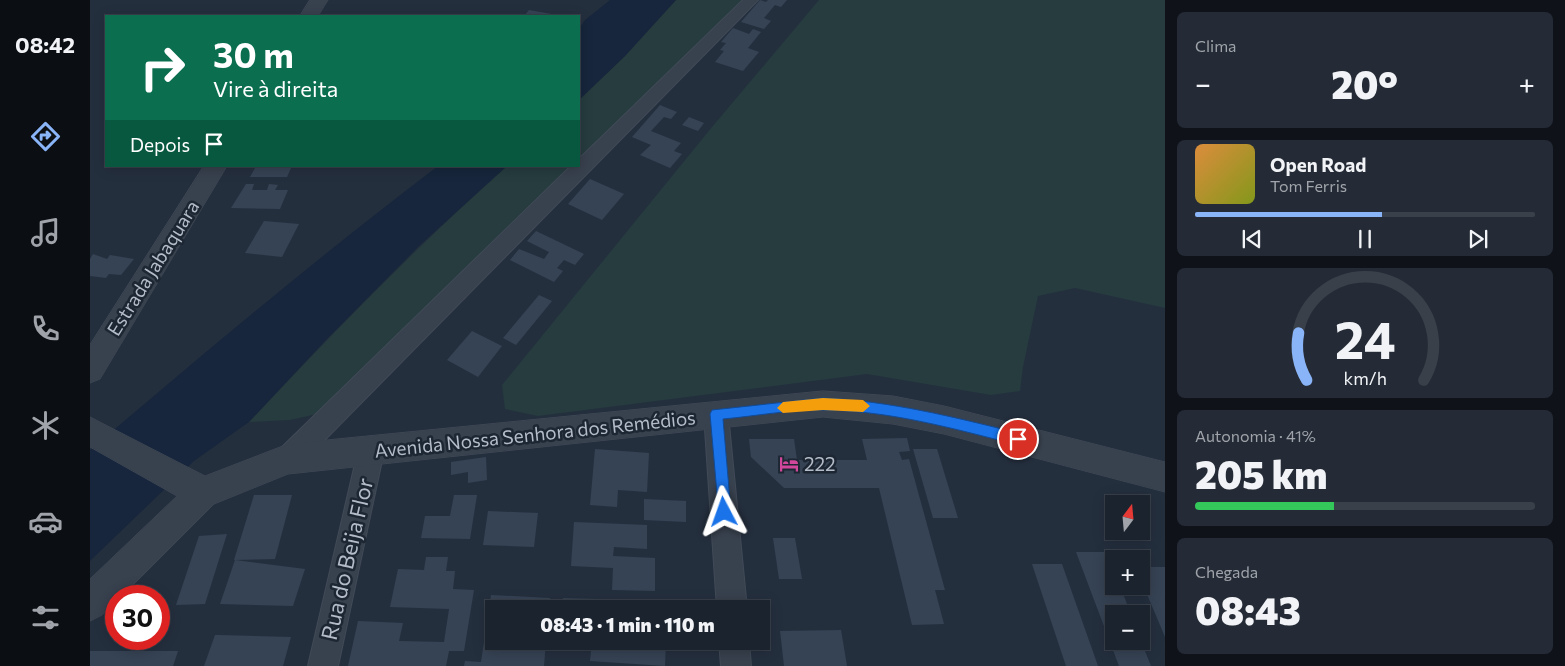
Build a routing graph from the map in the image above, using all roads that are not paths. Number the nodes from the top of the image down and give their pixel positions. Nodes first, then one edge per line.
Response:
1 (319, 0) edge
2 (751, 0) edge
3 (310, 15) edge
4 (215, 167) edge
5 (90, 370) edge
6 (716, 414) junction
7 (90, 431) edge
8 (371, 451) junction
9 (288, 459) junction
10 (1165, 477) edge
11 (203, 493) junction
12 (731, 600) edge
13 (90, 603) edge
14 (735, 650) edge
15 (323, 666) edge
16 (736, 666) edge

1 - 3 street
2 - 9 street
4 - 5 street, Estrada Jabaquara
6 - 8 street, Avenida Nossa Senhora dos Remédios
6 - 10 street, Avenida Nossa Senhora dos Remédios
6 - 12 street
7 - 11 street
8 - 9 street, Avenida Nossa Senhora dos Remédios
8 - 15 street, Rua do Beija Flor
9 - 11 street, Avenida Nossa Senhora dos Remédios
11 - 13 street
14 - 16 street

